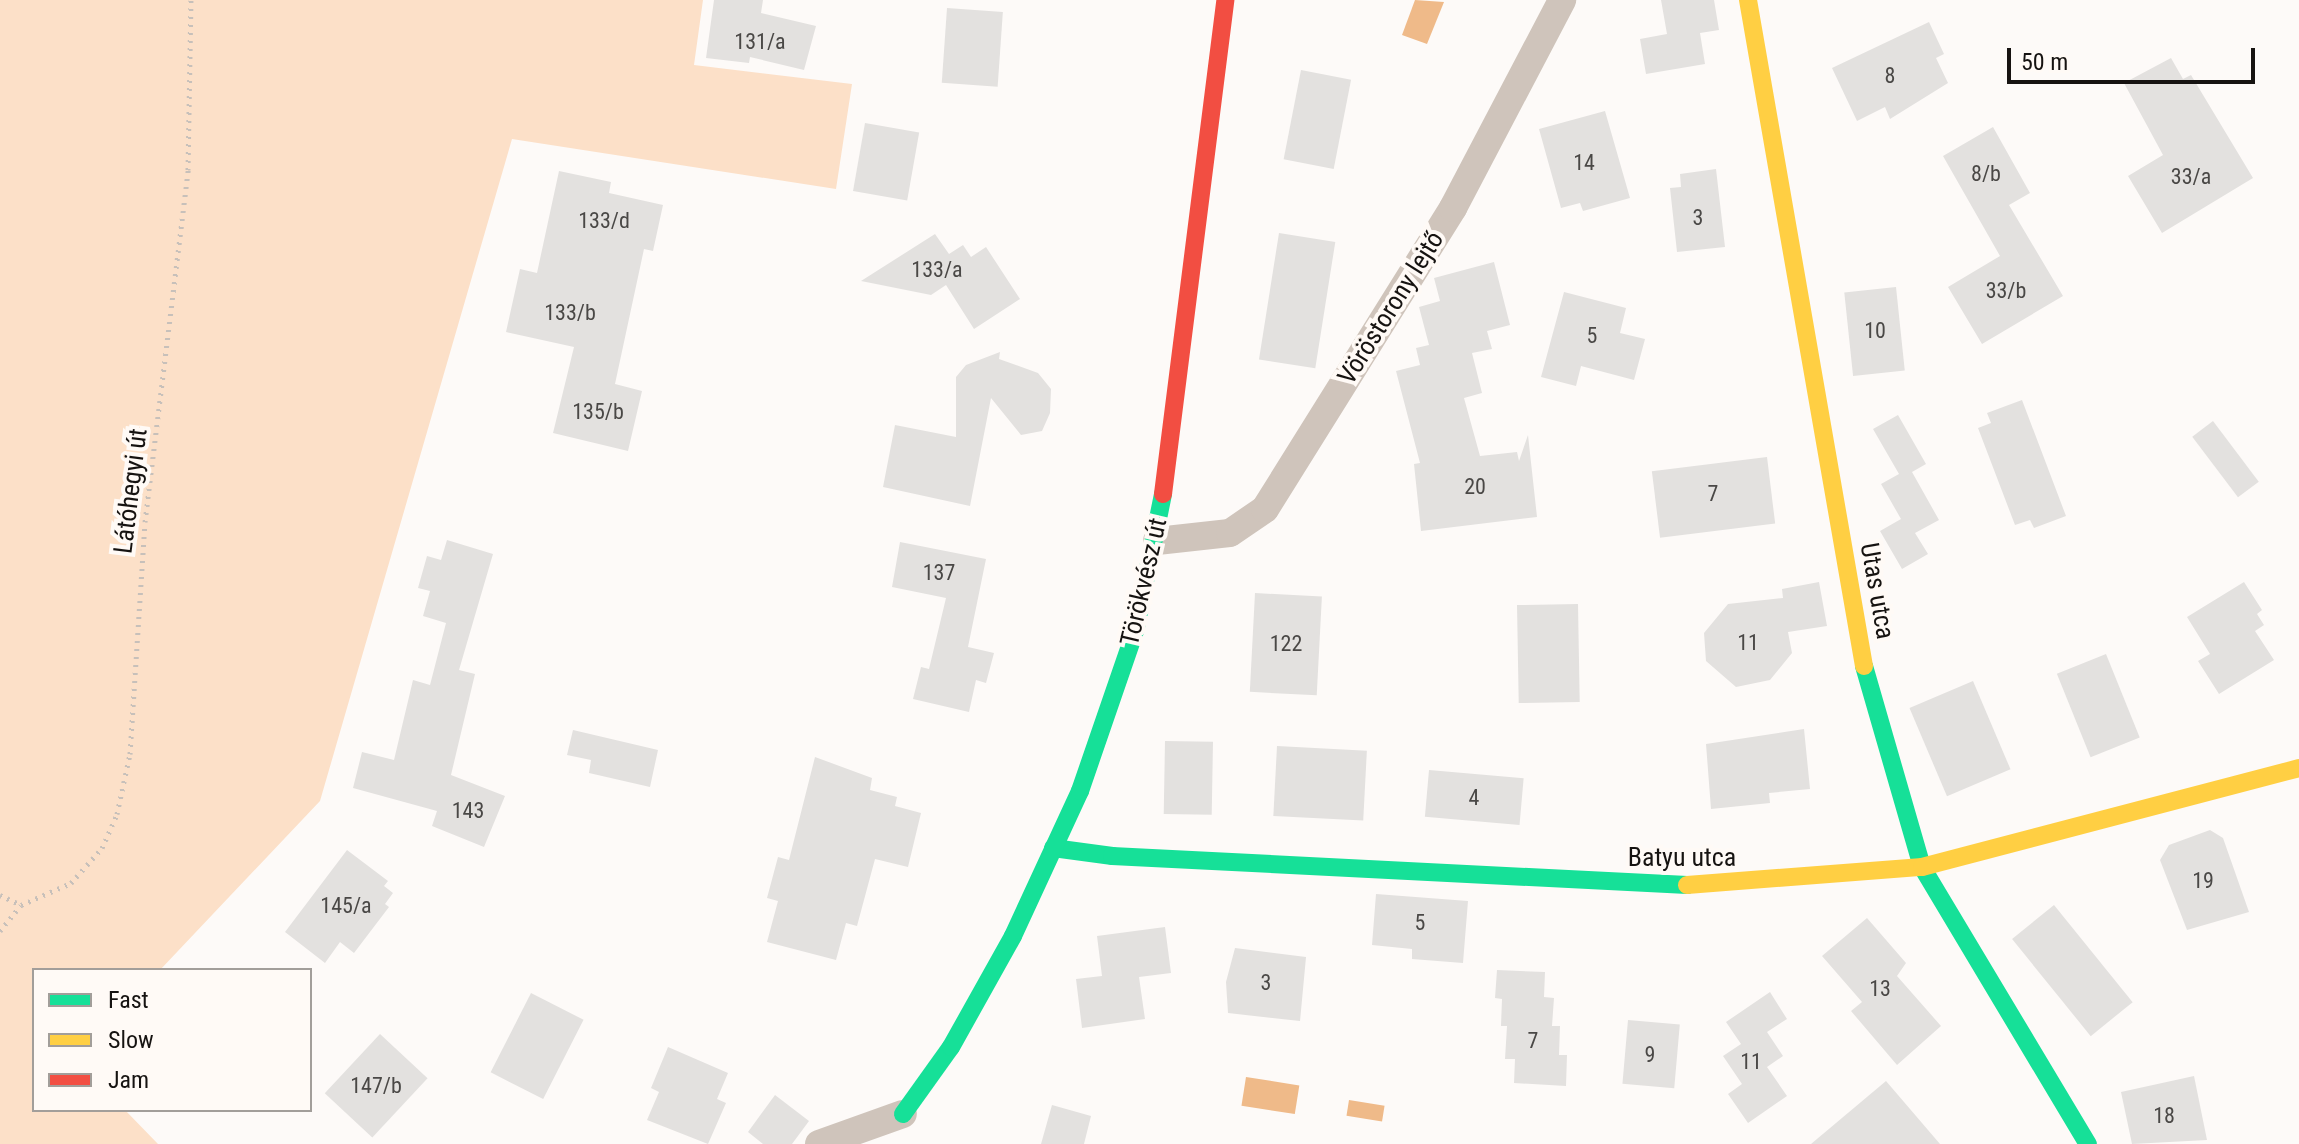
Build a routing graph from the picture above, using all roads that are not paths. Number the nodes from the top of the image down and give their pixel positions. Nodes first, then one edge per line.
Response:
1 (1225, 0) edge
2 (1562, 0) edge
3 (1748, 0) edge
4 (1157, 541) junction
5 (2299, 768) edge
6 (1053, 848) junction
7 (1922, 867) junction
8 (903, 1114) junction
9 (819, 1144) edge
10 (886, 1144) edge
11 (2088, 1144) edge

1 - 4 street, Törökvész út
2 - 4 street, Vöröstorony lejtő
3 - 7 street, Utas utca
4 - 6 street, Törökvész út
5 - 7 street, Batyu utca
6 - 7 street, Batyu utca
6 - 8 street, Törökvész út
7 - 11 street, Utas utca
8 - 9 street
8 - 10 street, Törökvész út

